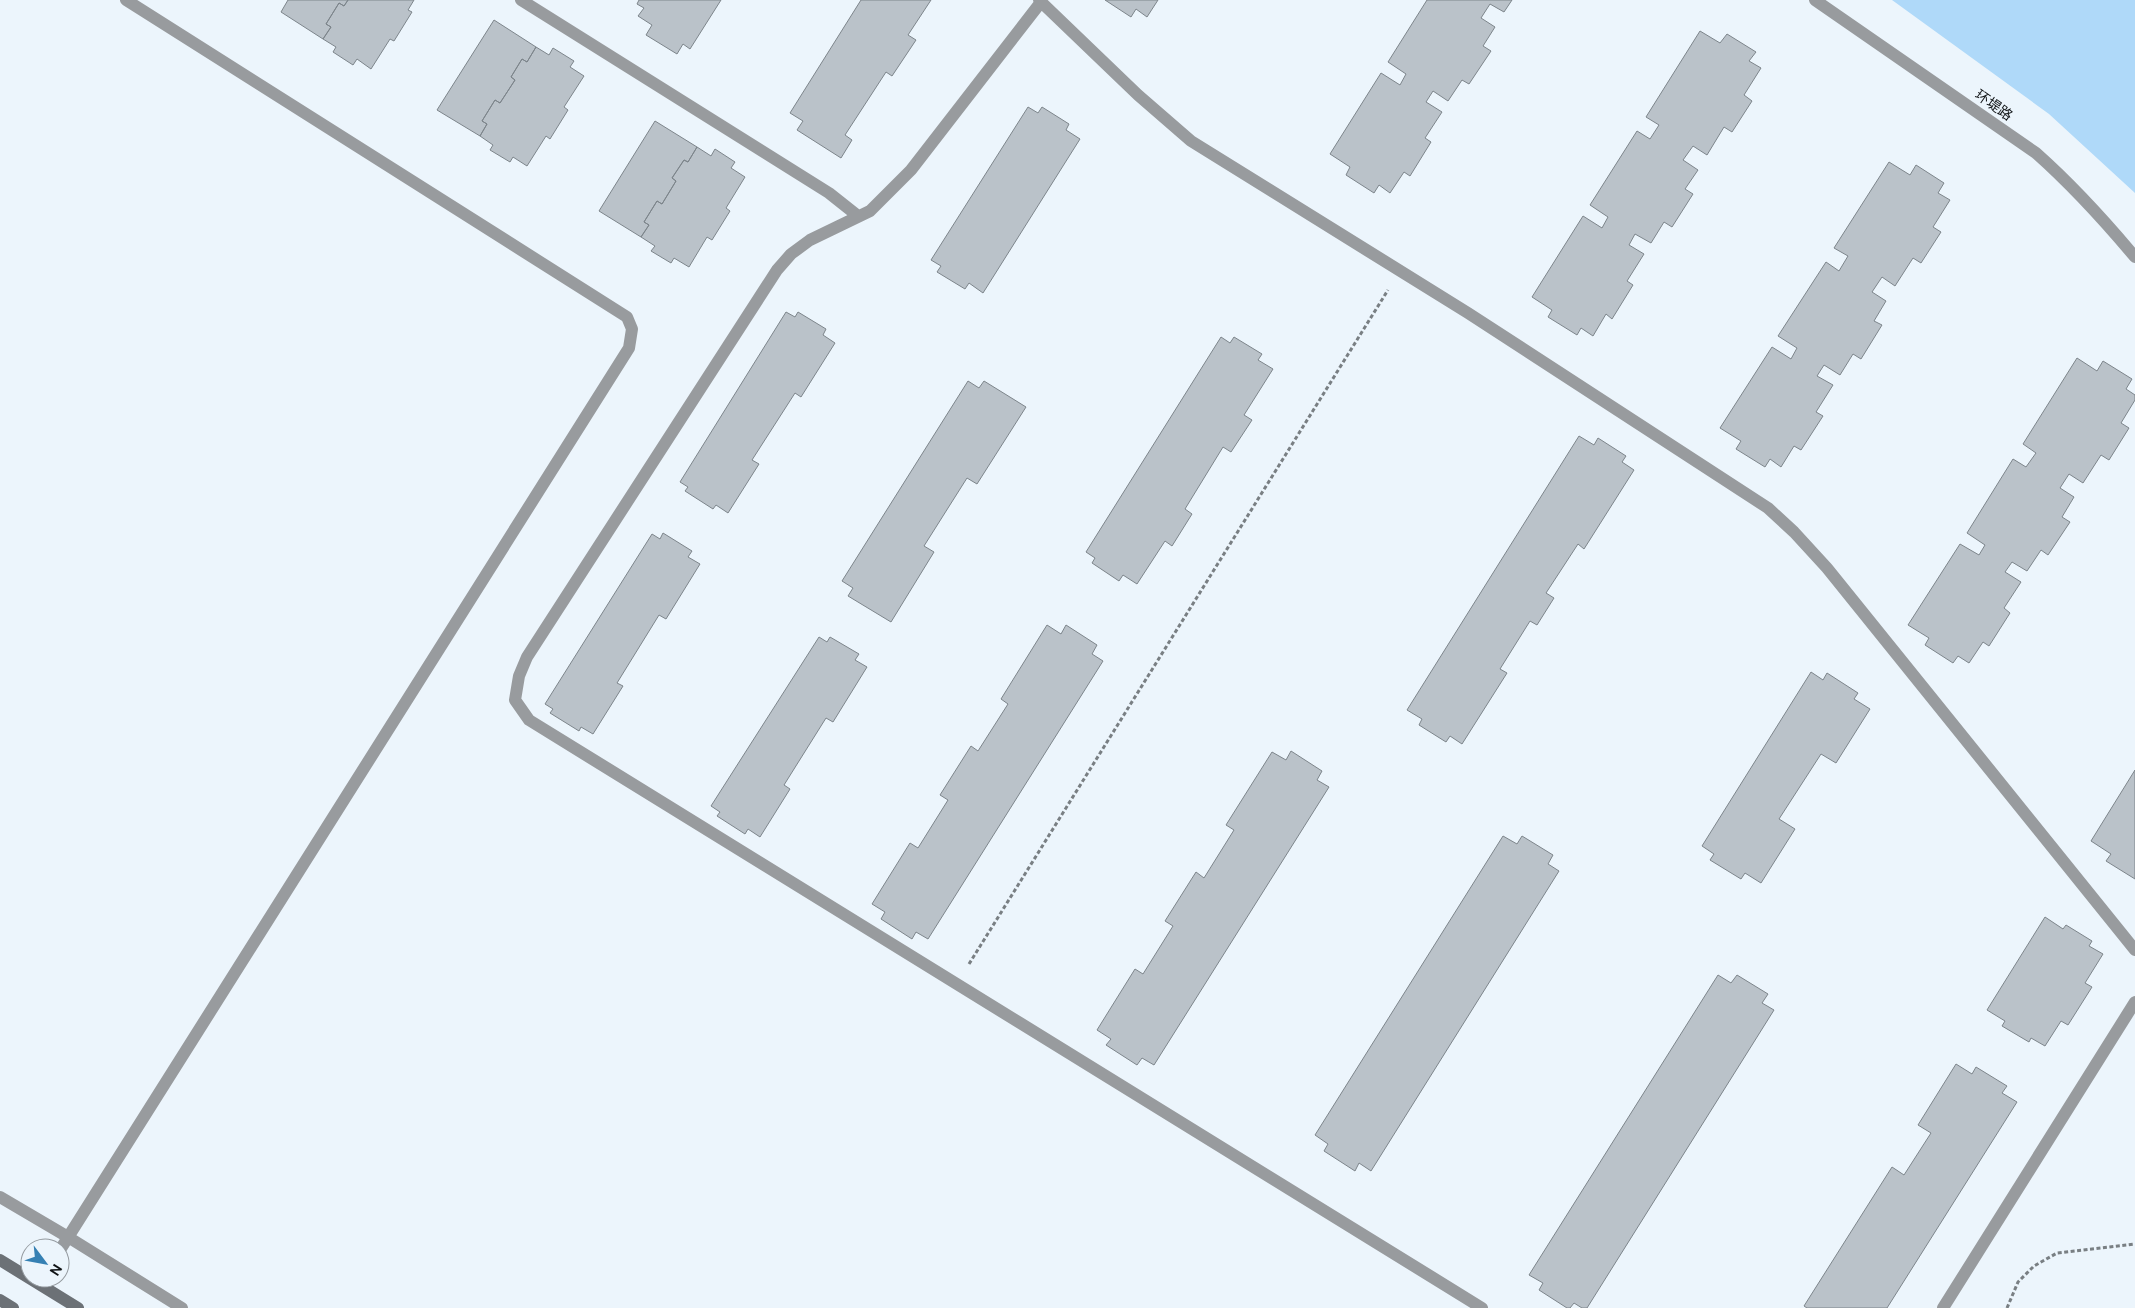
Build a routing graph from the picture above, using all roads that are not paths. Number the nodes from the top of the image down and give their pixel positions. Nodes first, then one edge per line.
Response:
1 (126, 0) edge
2 (521, 0) edge
3 (1815, 0) edge
4 (1040, 1) edge
5 (858, 216) junction
6 (2135, 257) edge
7 (2135, 950) edge
8 (2135, 1002) edge
9 (0, 1197) edge
10 (68, 1237) junction
11 (0, 1260) edge
12 (20, 1270) edge
13 (51, 1288) edge
14 (0, 1300) edge
15 (13, 1308) edge
16 (78, 1308) edge
17 (182, 1308) edge
18 (1482, 1308) edge
19 (1943, 1308) edge

1 - 10 street
2 - 5 street
3 - 6 street, 环堤路
4 - 5 street
4 - 7 street
5 - 18 street
8 - 19 street
9 - 10 street
10 - 17 street
11 - 12 main road
13 - 16 main road
14 - 15 main road

